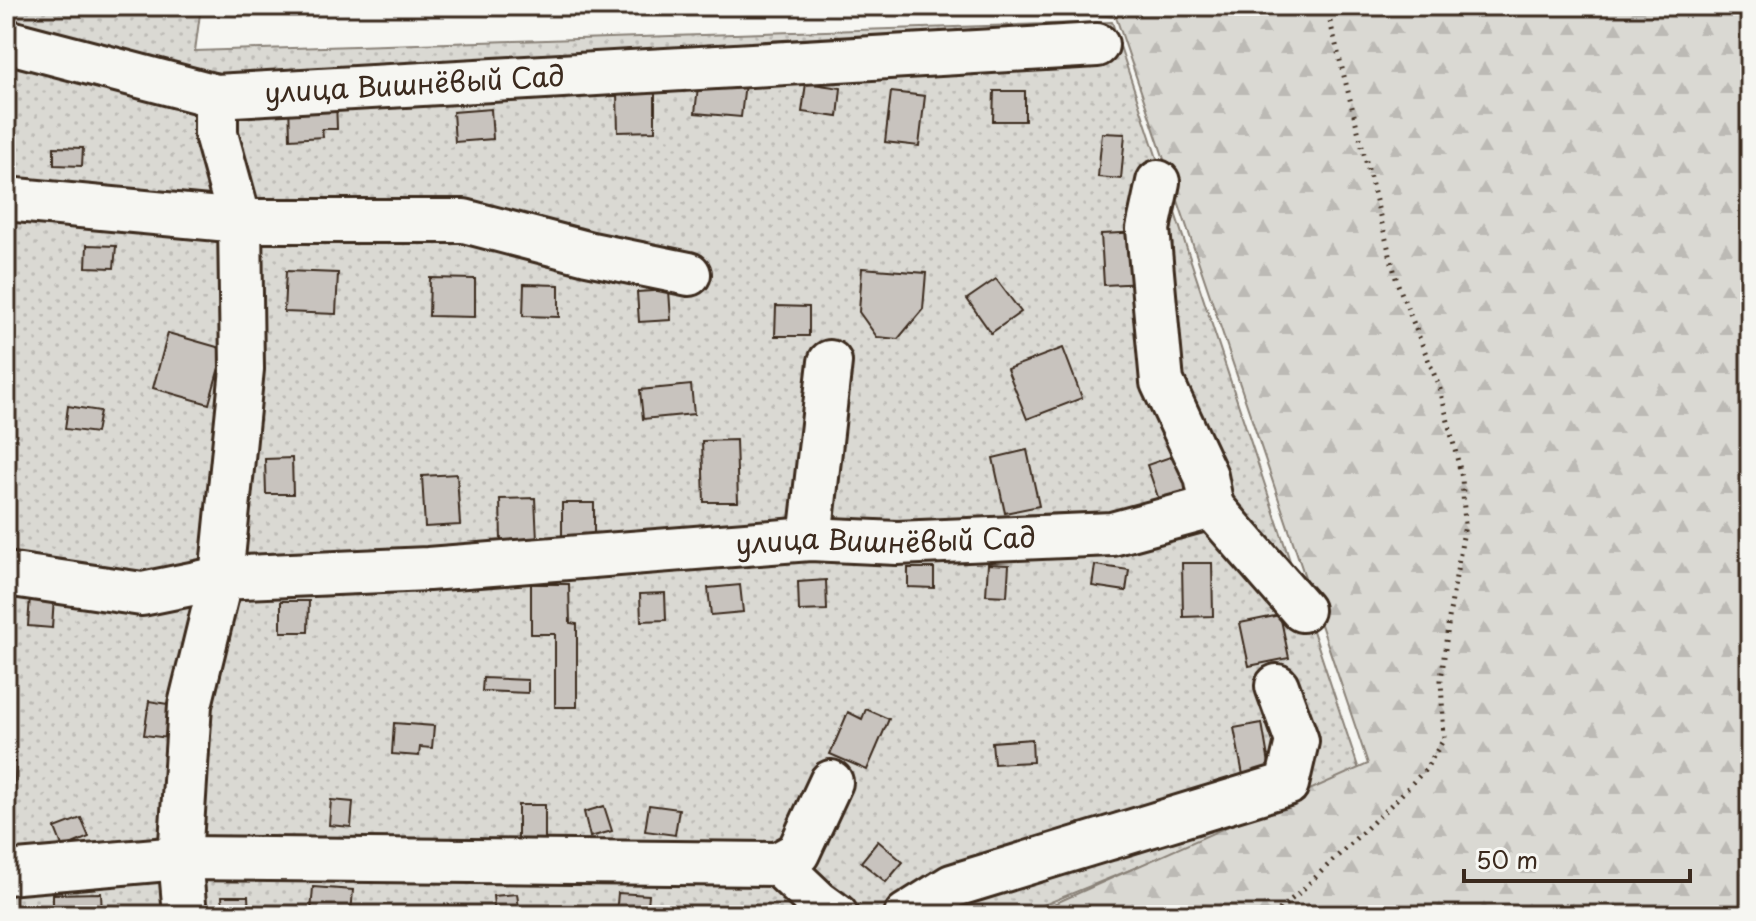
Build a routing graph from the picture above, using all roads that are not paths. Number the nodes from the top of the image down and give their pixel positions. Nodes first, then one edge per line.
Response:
1 (6, 41) edge
2 (1097, 45) dead end
3 (216, 96) junction
4 (1158, 182) dead end
5 (6, 199) edge
6 (240, 221) junction
7 (689, 274) dead end
8 (830, 362) dead end
9 (1212, 507) junction
10 (810, 539) junction
11 (6, 574) edge
12 (221, 578) junction
13 (1302, 610) dead end
14 (1277, 686) dead end
15 (831, 782) dead end
16 (180, 858) junction
17 (778, 864) junction
18 (6, 873) edge
19 (185, 915) edge
20 (836, 915) edge
21 (906, 915) edge

1 - 3 street, улица Вишнёвый Сад
2 - 3 street, улица Вишнёвый Сад
3 - 6 street
4 - 9 street
5 - 6 street
6 - 7 street
6 - 12 street
8 - 10 street
9 - 10 street, улица Вишнёвый Сад
9 - 13 street
10 - 12 street, улица Вишнёвый Сад
11 - 12 street, улица Вишнёвый Сад
12 - 16 street
14 - 21 street
15 - 17 street
16 - 17 street
16 - 18 street
16 - 19 street
17 - 20 street

